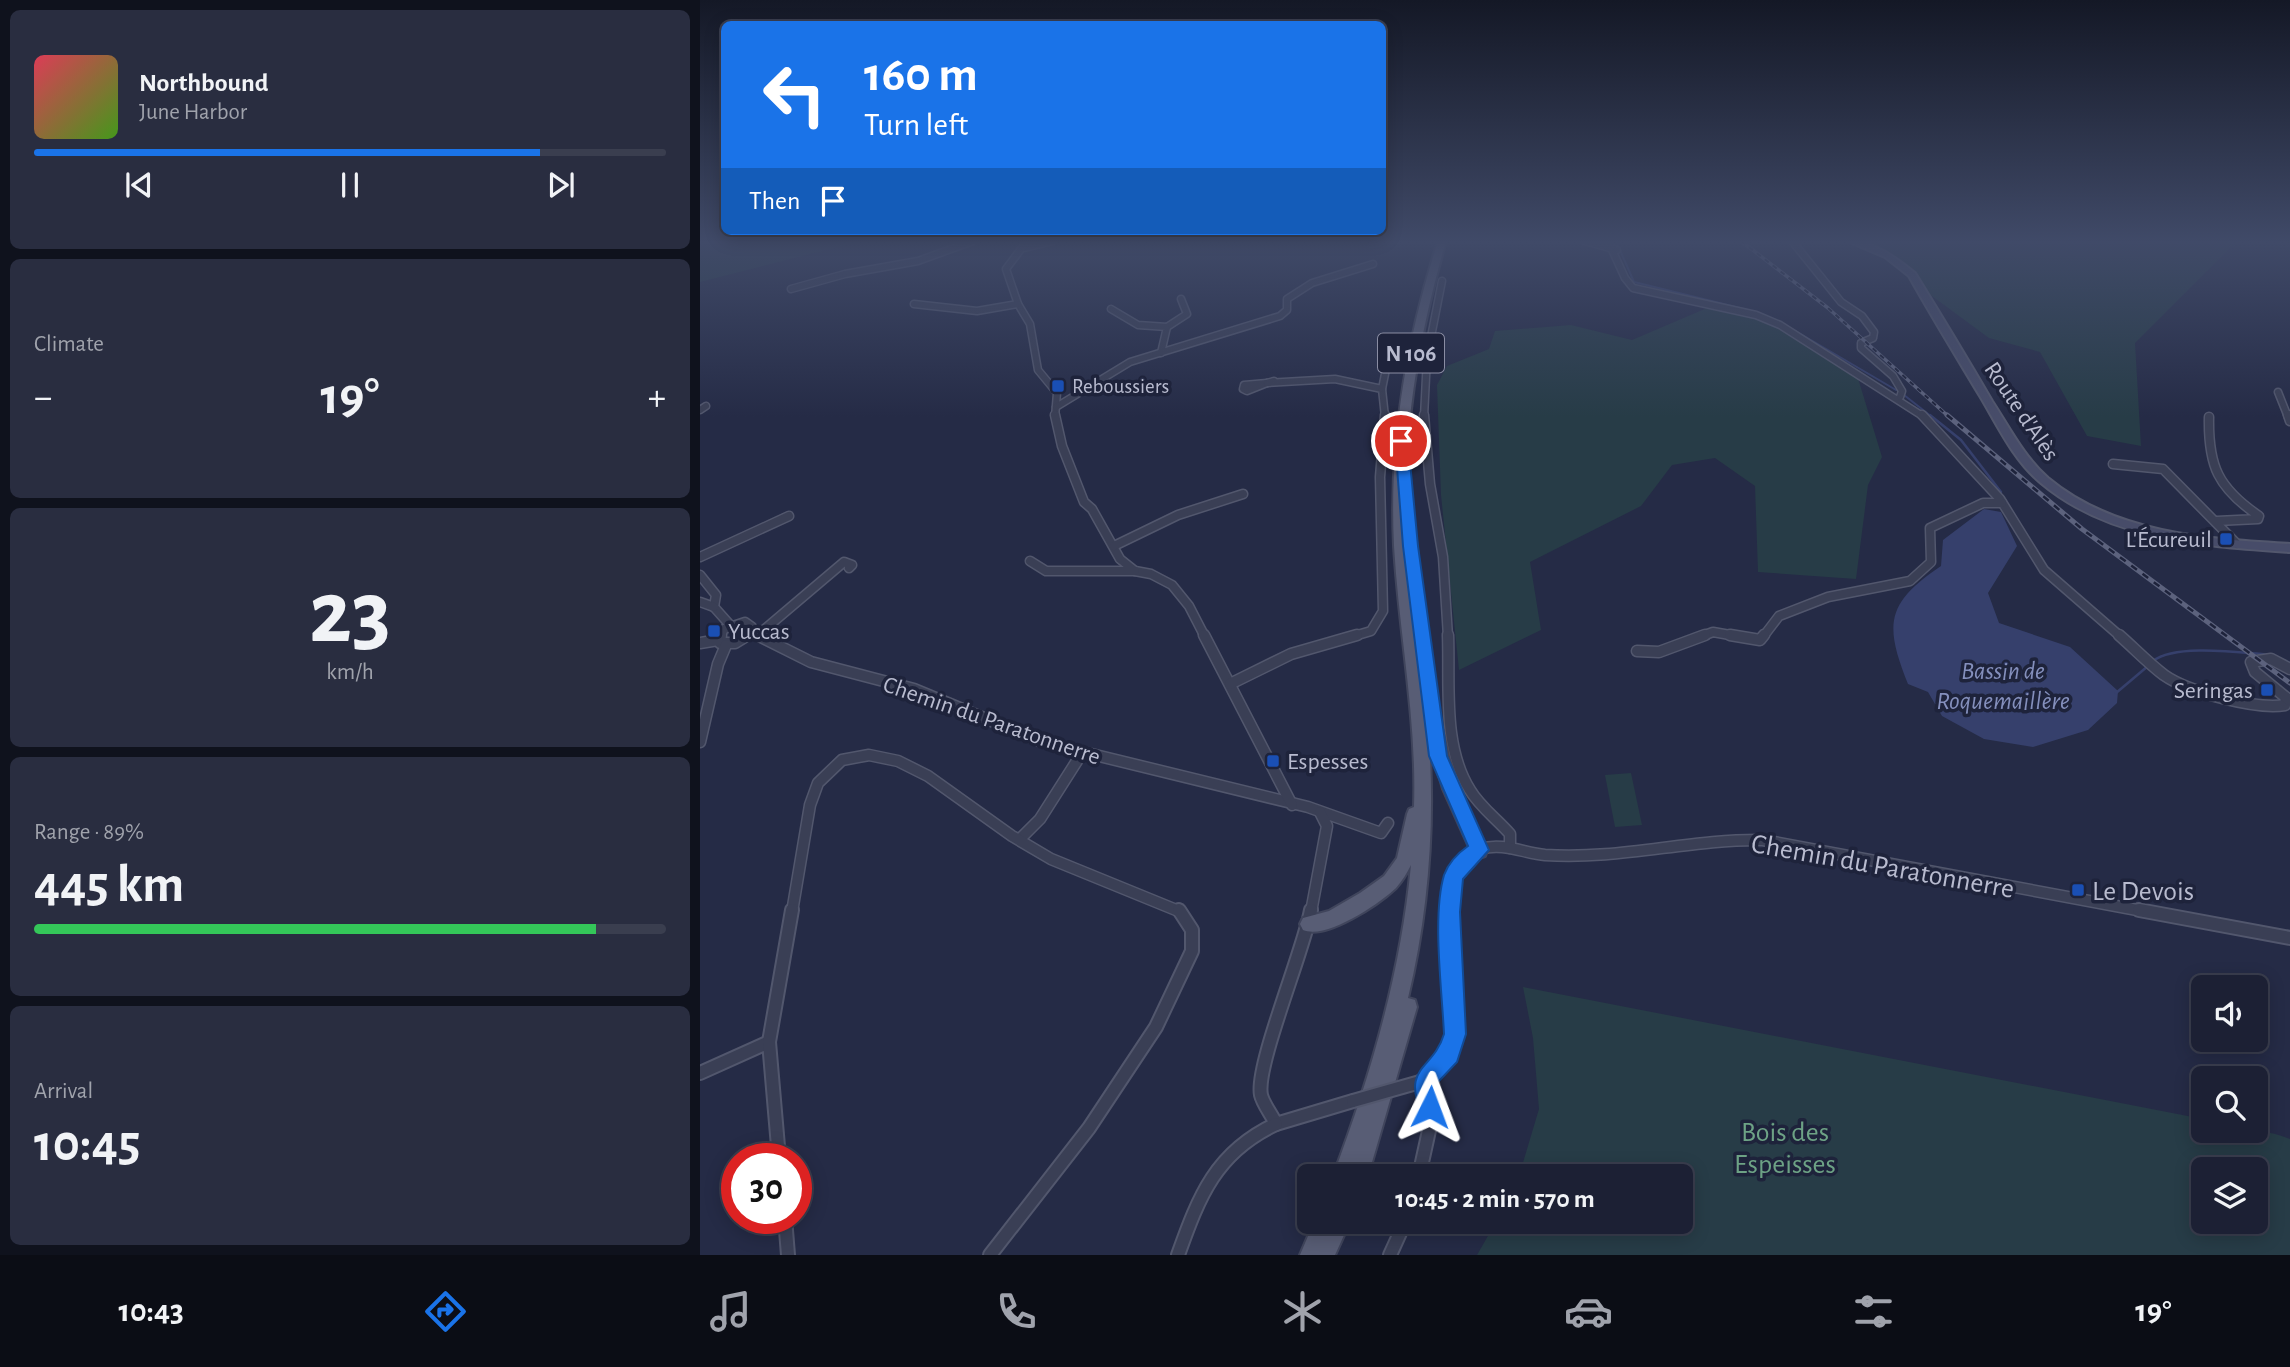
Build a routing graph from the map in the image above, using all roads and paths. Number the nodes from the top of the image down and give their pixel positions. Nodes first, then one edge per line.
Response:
1 (1181, 299) dead end
2 (1016, 300) edge
3 (1286, 300) edge
4 (1426, 300) edge
5 (1437, 300) edge
6 (1686, 300) edge
7 (1838, 300) edge
8 (1927, 300) edge
9 (914, 304) dead end
10 (1018, 304) junction
11 (1111, 309) dead end
12 (1167, 327) junction
13 (1161, 353) junction
14 (1387, 364) dead end
15 (1274, 381) dead end
16 (1382, 389) junction
17 (2278, 392) dead end
18 (1900, 397) junction
19 (1056, 407) junction
20 (2209, 417) dead end
21 (2290, 421) edge
22 (2113, 464) dead end
23 (1401, 468) junction
24 (1243, 494) dead end
25 (2002, 503) junction
26 (789, 516) dead end
27 (2217, 521) junction
28 (2236, 544) junction
29 (1114, 546) junction
30 (2290, 548) edge
31 (700, 557) edge
32 (1030, 561) dead end
33 (849, 568) dead end
34 (1135, 571) junction
35 (700, 575) edge
36 (700, 602) edge
37 (714, 607) junction
38 (730, 625) junction
39 (755, 633) junction
40 (722, 642) junction
41 (700, 643) edge
42 (2137, 650) joint
43 (1637, 651) dead end
44 (2290, 669) edge
45 (1230, 684) junction
46 (1427, 685) junction
47 (2288, 700) edge
48 (700, 743) edge
49 (1082, 753) junction
50 (1422, 760) junction
51 (1292, 805) junction
52 (1320, 813) junction
53 (1388, 823) dead end
54 (1020, 839) junction
55 (1510, 849) junction
56 (1479, 850) junction
57 (1309, 924) junction
58 (2290, 938) edge
59 (769, 1042) junction
60 (700, 1073) edge
61 (1422, 1081) junction
62 (1276, 1124) junction
63 (778, 1143) edge
64 (1348, 1164) edge
65 (1361, 1164) edge
66 (1422, 1164) edge
67 (786, 1234) edge
68 (1320, 1234) edge
69 (1334, 1234) edge
70 (1400, 1234) edge
71 (788, 1255) edge
72 (990, 1255) edge
73 (1178, 1255) edge
74 (1311, 1255) edge
75 (1324, 1255) edge
76 (1390, 1255) edge

1 - 12 street
2 - 10 street
3 - 13 street
4 - 23 main road, N 106
5 - 55 street
6 - 18 street
7 - 18 street
8 - 28 main road, Route d'Alès
9 - 10 street
10 - 19 street
11 - 12 street
12 - 13 street
13 - 19 street
14 - 16 street
15 - 16 street
16 - 45 street
17 - 21 street
18 - 25 street
19 - 29 street
20 - 27 street
22 - 27 street
23 - 46 main road, N 106
23 - 50 main road, N 106
24 - 29 street
25 - 42 street
25 - 43 street
26 - 31 street
27 - 28 street
28 - 30 main road, Route d'Alès
29 - 34 street
32 - 34 street
33 - 39 street
34 - 45 street
35 - 37 street
36 - 37 street
37 - 38 street
38 - 39 street, Chemin du Paratonnerre
38 - 40 street
39 - 40 street
39 - 49 street, Chemin du Paratonnerre
40 - 41 street
40 - 48 street
42 - 47 street
44 - 47 street
45 - 51 street
46 - 56 main road
46 - 65 main road, N 106
49 - 51 street, Chemin du Paratonnerre
49 - 54 street
50 - 57 main road
50 - 64 main road, N 106
51 - 52 street, Chemin du Paratonnerre
52 - 53 street, Chemin du Paratonnerre
52 - 57 street
54 - 59 street
54 - 72 street
55 - 56 street, Chemin du Paratonnerre
55 - 58 street, Chemin du Paratonnerre
56 - 61 street
57 - 62 street
59 - 60 street
59 - 63 street
61 - 62 street, bridge
61 - 66 street
62 - 73 street
67 - 71 street
68 - 74 main road
69 - 75 main road
70 - 76 street

